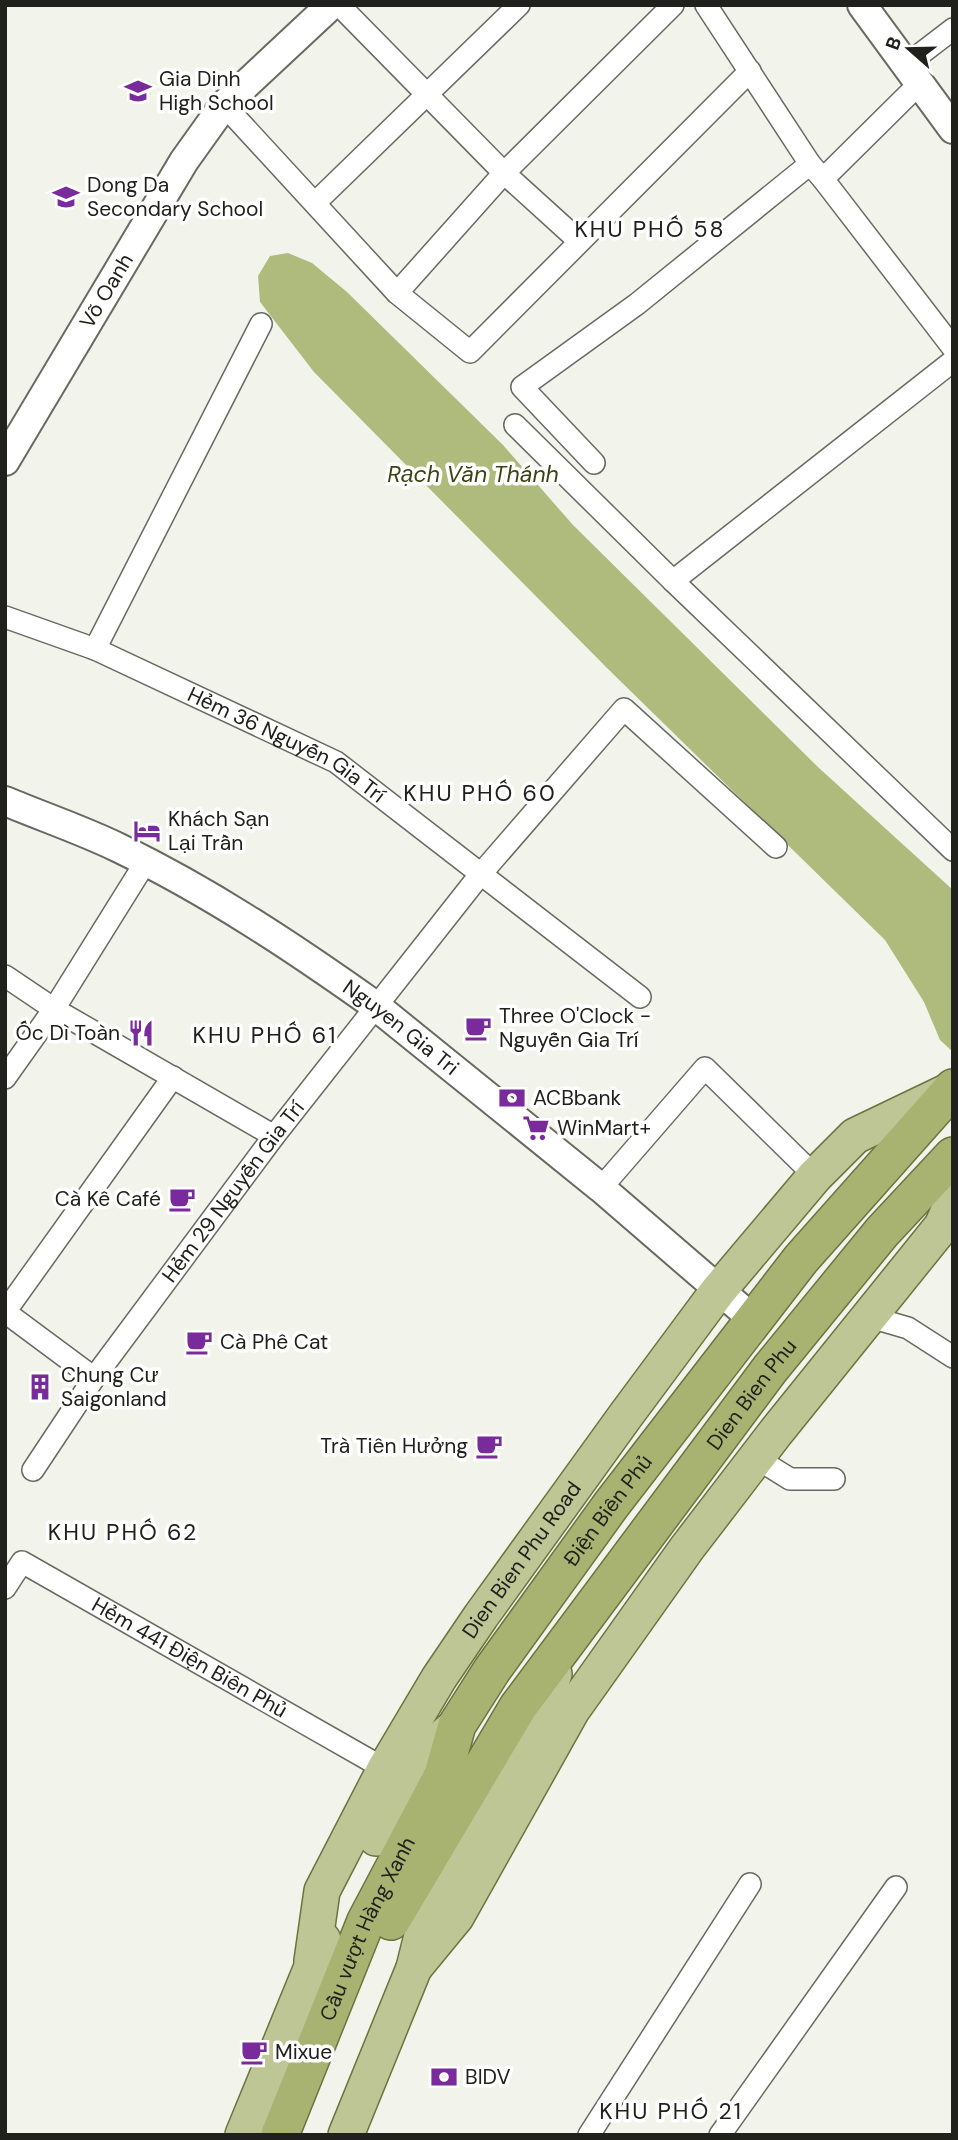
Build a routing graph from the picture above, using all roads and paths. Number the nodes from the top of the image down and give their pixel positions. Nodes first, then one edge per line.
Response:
1 (331, 5) edge
2 (339, 5) edge
3 (519, 5) edge
4 (673, 5) edge
5 (706, 5) edge
6 (862, 5) edge
7 (953, 29) edge
8 (750, 71) junction
9 (912, 74) junction
10 (428, 94) junction
11 (224, 105) junction
12 (953, 129) edge
13 (817, 172) junction
14 (504, 173) junction
15 (315, 203) junction
16 (579, 241) junction
17 (397, 293) junction
18 (261, 324) dead end
19 (953, 348) edge
20 (953, 361) edge
21 (515, 425) dead end
22 (5, 461) edge
23 (594, 463) dead end
24 (673, 581) junction
25 (5, 617) edge
26 (95, 649) junction
27 (5, 801) edge
28 (776, 847) dead end
29 (953, 849) edge
30 (145, 863) junction
31 (479, 876) junction
32 (5, 976) edge
33 (640, 997) dead end
34 (377, 1007) junction
35 (54, 1009) junction
36 (173, 1077) junction
37 (5, 1078) edge
38 (952, 1089) edge
39 (274, 1136) junction
40 (953, 1156) edge
41 (815, 1176) junction
42 (601, 1188) junction
43 (949, 1220) edge
44 (718, 1291) junction
45 (5, 1312) edge
46 (870, 1317) junction
47 (754, 1320) junction
48 (953, 1357) edge
49 (94, 1378) junction
50 (756, 1458) junction
51 (33, 1470) dead end
52 (834, 1479) dead end
53 (5, 1588) edge
54 (566, 1644) junction
55 (457, 1725) junction
56 (384, 1769) junction
57 (456, 1781) junction
58 (750, 1884) dead end
59 (897, 1887) dead end
60 (312, 1961) junction
61 (414, 1968) junction
62 (254, 2133) edge
63 (303, 2135) edge
64 (346, 2135) edge
65 (589, 2135) edge
66 (720, 2135) edge

1 - 11 street, Võ Oanh
2 - 10 street
3 - 10 street
4 - 14 street
5 - 8 street
6 - 9 street
7 - 9 street
8 - 13 street
8 - 16 street
9 - 12 street
9 - 13 street
10 - 14 street
10 - 15 street
11 - 15 street
11 - 22 street, Võ Oanh
13 - 19 street
13 - 23 street
14 - 16 street
14 - 17 street
15 - 17 street
16 - 17 street
18 - 26 street
20 - 24 street
21 - 24 street
24 - 29 street
25 - 26 street, Hẻm 36 Nguyễn Gia Trí
26 - 31 street, Hẻm 36 Nguyễn Gia Trí
27 - 30 street, Nguyen Gia Tri
28 - 31 street, Hẻm 29 Nguyễn Gia Trí
30 - 34 street, Nguyen Gia Tri
30 - 35 street
31 - 33 street, Hẻm 36 Nguyễn Gia Trí
31 - 34 street, Hẻm 29 Nguyễn Gia Trí
32 - 35 street
34 - 39 street, Hẻm 29 Nguyễn Gia Trí
34 - 42 street, Nguyen Gia Tri
35 - 36 street
35 - 37 street
36 - 39 street
36 - 45 street
38 - 41 main road, Dien Bien Phu Road
38 - 47 highway, Điện Biên Phủ
39 - 49 street, Hẻm 29 Nguyễn Gia Trí
40 - 54 highway, Dien Bien Phu
41 - 42 street
41 - 44 main road, Dien Bien Phu Road
42 - 44 street, Nguyen Gia Tri
43 - 46 main road
44 - 47 street, Nguyen Gia Tri
44 - 56 main road, Dien Bien Phu Road
45 - 49 street
46 - 48 street
46 - 50 main road
47 - 55 highway, Điện Biên Phủ
49 - 51 street, Hẻm 29 Nguyễn Gia Trí
50 - 52 street
50 - 61 main road
53 - 56 street, Hẻm 441 Điện Biên Phủ
54 - 57 highway, Cầu vượt Hàng Xanh
54 - 61 main road
55 - 57 highway, Cầu vượt Hàng Xanh
55 - 60 main road, Điện Biên Phủ
56 - 60 main road, Dien Bien Phu Road
57 - 62 highway, Cầu vượt Hàng Xanh
57 - 63 highway, Cầu vượt Hàng Xanh
58 - 65 street
59 - 66 street
60 - 62 main road, Dien Bien Phu Road
61 - 64 main road

